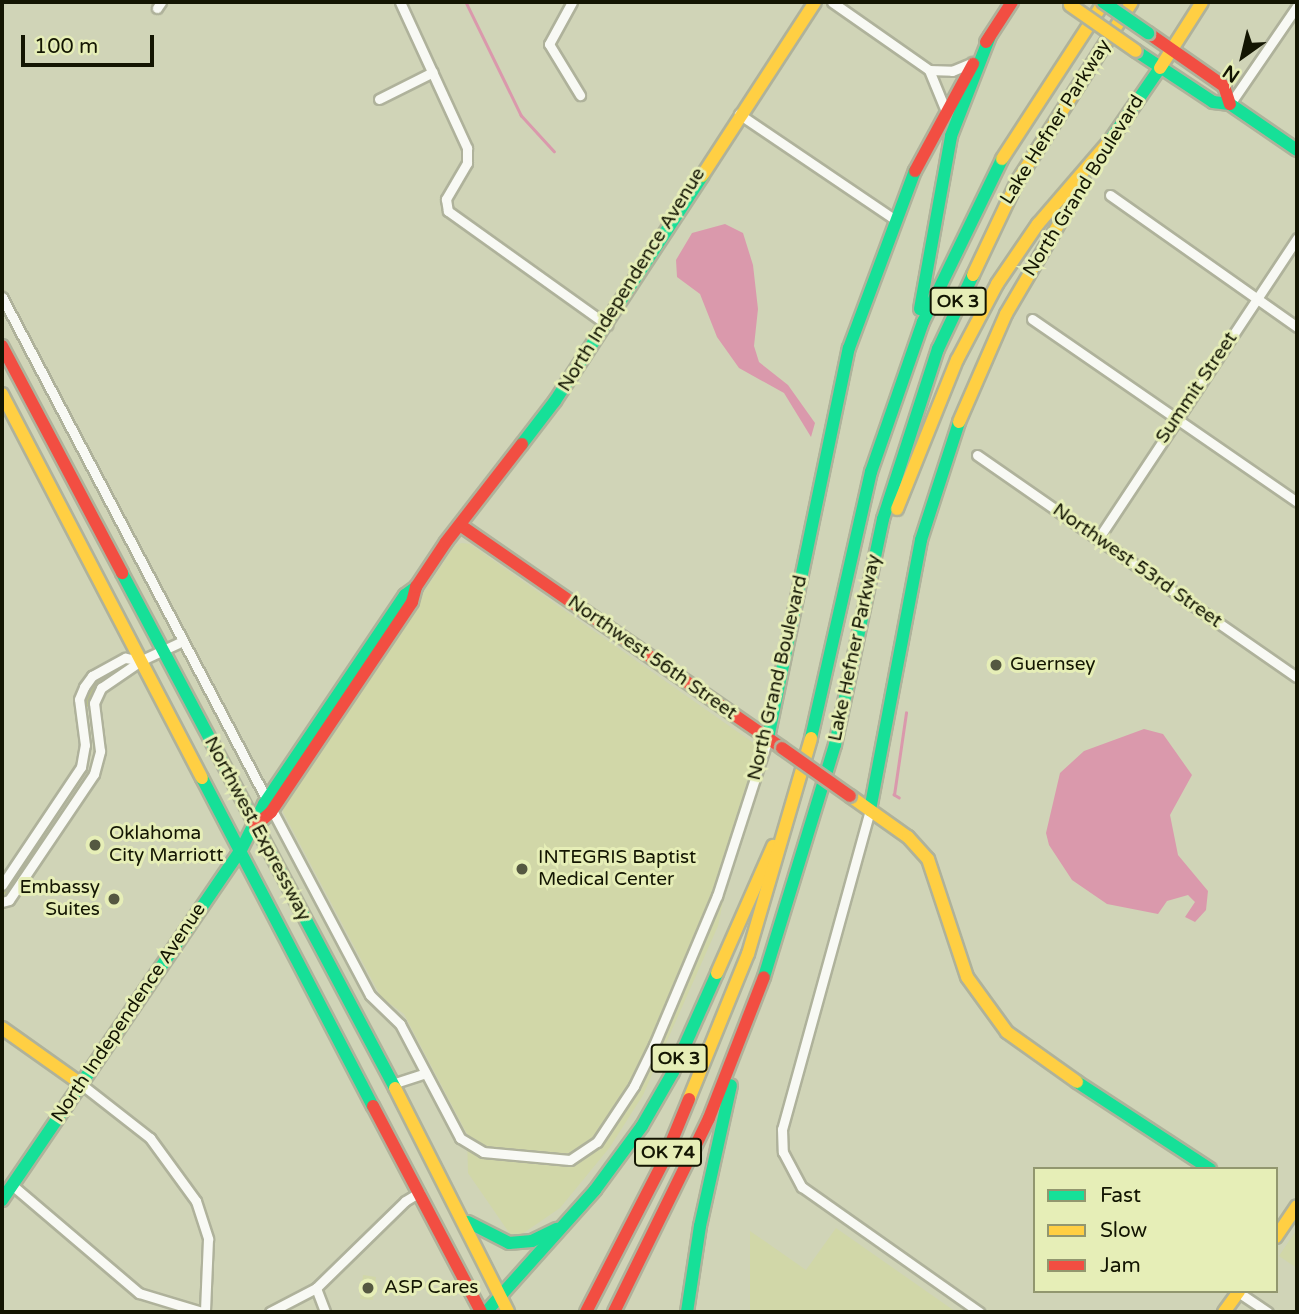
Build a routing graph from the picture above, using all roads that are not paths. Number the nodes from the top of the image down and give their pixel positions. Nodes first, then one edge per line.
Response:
1 (400, 2) edge
2 (572, 2) edge
3 (814, 2) edge
4 (832, 2) edge
5 (1012, 2) edge
6 (1104, 2) edge
7 (1132, 2) edge
8 (1202, 2) edge
9 (1068, 3) edge
10 (1297, 6) edge
11 (989, 36) junction
12 (1172, 49) junction
13 (975, 60) junction
14 (1160, 68) junction
15 (929, 69) junction
16 (433, 72) junction
17 (580, 95) dead end
18 (379, 99) dead end
19 (1230, 104) junction
20 (945, 109) junction
21 (739, 114) junction
22 (1111, 139) junction
23 (1297, 150) edge
24 (1110, 195) dead end
25 (894, 219) junction
26 (1297, 238) edge
27 (2, 297) edge
28 (1257, 299) junction
29 (1032, 319) dead end
30 (607, 324) junction
31 (1297, 327) edge
32 (2, 347) edge
33 (908, 359) junction
34 (2, 394) edge
35 (1176, 418) junction
36 (977, 455) dead end
37 (1297, 502) edge
38 (460, 525) junction
39 (1098, 539) junction
40 (871, 574) junction
41 (183, 641) junction
42 (163, 650) junction
43 (142, 660) junction
44 (1297, 677) edge
45 (97, 716) junction
46 (81, 717) junction
47 (768, 738) junction
48 (83, 759) junction
49 (96, 767) junction
50 (799, 789) junction
51 (270, 805) junction
52 (870, 810) junction
53 (255, 826) junction
54 (241, 850) junction
55 (2, 885) edge
56 (2, 902) edge
57 (2, 1028) edge
58 (351, 1056) junction
59 (735, 1057) junction
60 (425, 1073) junction
61 (81, 1084) junction
62 (392, 1084) junction
63 (388, 1127) junction
64 (1207, 1167) edge
65 (12, 1185) junction
66 (420, 1192) junction
67 (451, 1195) junction
68 (2, 1200) edge
69 (1297, 1206) edge
70 (1282, 1218) edge
71 (466, 1220) junction
72 (561, 1227) junction
73 (316, 1288) junction
74 (1237, 1293) edge
75 (1240, 1293) edge
76 (503, 1295) junction
77 (203, 1312) edge
78 (270, 1312) edge
79 (325, 1312) edge
80 (483, 1312) edge
81 (508, 1312) edge
82 (586, 1312) edge
83 (614, 1312) edge
84 (687, 1312) edge
85 (979, 1312) edge
86 (1224, 1312) edge
87 (1268, 1312) edge

1 - 16 street
2 - 17 street
3 - 21 main road, North Independence Avenue
4 - 15 street
5 - 11 main road, North Grand Boulevard
6 - 12 main road, bridge
6 - 33 main road, Lake Hefner Parkway / OK 3
7 - 40 main road, Lake Hefner Parkway / OK 3
8 - 12 main road, North Grand Boulevard
9 - 14 main road, bridge
10 - 19 street
11 - 13 main road, North Grand Boulevard
11 - 33 main road
12 - 14 main road, North Grand Boulevard
12 - 19 main road
13 - 15 street
13 - 20 main road, North Grand Boulevard
14 - 19 main road
14 - 22 main road, North Grand Boulevard
15 - 20 street
16 - 18 street
16 - 30 street
19 - 23 main road
20 - 25 main road, North Grand Boulevard
21 - 25 street
21 - 30 main road, North Independence Avenue
22 - 40 main road
22 - 52 main road, North Grand Boulevard
24 - 28 street
25 - 47 main road, North Grand Boulevard
26 - 28 street, Summit Street
27 - 41 street, Northwest Expressway
28 - 31 street
28 - 35 street, Summit Street
29 - 35 street
30 - 38 main road, North Independence Avenue
32 - 42 main road, Northwest Expressway
33 - 50 main road, Lake Hefner Parkway / OK 3
34 - 43 main road, Northwest Expressway
35 - 37 street
35 - 39 street, Summit Street
36 - 39 street, Northwest 53rd Street
38 - 47 main road, Northwest 56th Street
38 - 51 main road, North Independence Avenue
39 - 44 street, Northwest 53rd Street
40 - 59 main road, Lake Hefner Parkway / OK 3
41 - 42 street
41 - 51 street, Northwest Expressway
42 - 43 street
42 - 53 main road, Northwest Expressway
43 - 45 street
43 - 46 street
43 - 54 main road, Northwest Expressway
45 - 46 street
45 - 49 street
46 - 48 street
47 - 52 main road, Northwest 56th Street, bridge
47 - 60 street, North Grand Boulevard
48 - 49 street
48 - 55 street
49 - 56 street
50 - 72 main road, OK 3
50 - 82 main road, Lake Hefner Parkway / OK 74
51 - 53 main road, North Independence Avenue
51 - 60 street, Northwest Expressway
52 - 64 main road, Northwest 56th Street
52 - 85 street, North Grand Boulevard
53 - 54 main road, North Independence Avenue
53 - 62 main road, Northwest Expressway
54 - 58 main road, Northwest Expressway
54 - 61 main road, North Independence Avenue
57 - 61 main road
58 - 62 main road
58 - 63 main road, Northwest Expressway
59 - 83 main road, Lake Hefner Parkway / OK 74
59 - 84 main road, OK 3
60 - 62 street
61 - 65 main road, North Independence Avenue
61 - 77 street
62 - 67 main road, Northwest Expressway
63 - 66 main road, Northwest Expressway
63 - 67 main road
65 - 68 main road, North Independence Avenue
65 - 77 street
66 - 73 street
66 - 80 main road, Northwest Expressway
67 - 71 main road, Northwest Expressway
69 - 70 main road
71 - 72 main road
71 - 76 main road, Northwest Expressway
72 - 76 main road, OK 3
73 - 78 street
73 - 79 street
74 - 86 main road
75 - 87 street
76 - 80 main road, OK 3
76 - 81 main road, Northwest Expressway

